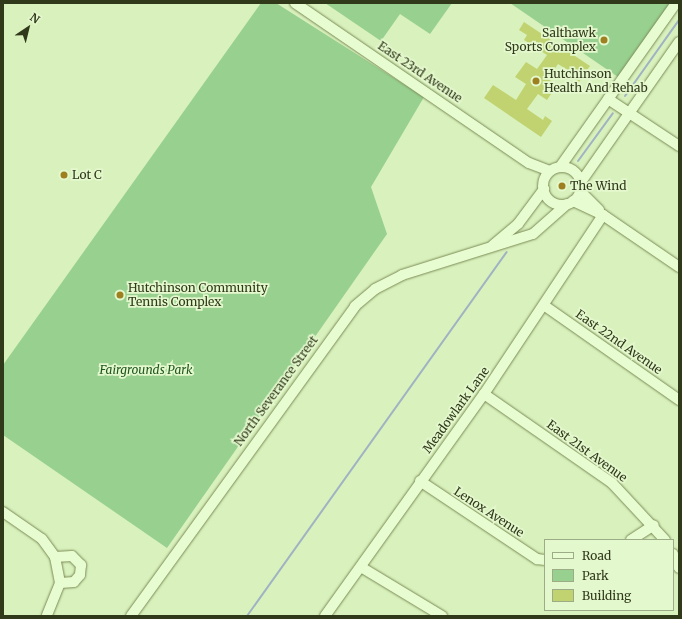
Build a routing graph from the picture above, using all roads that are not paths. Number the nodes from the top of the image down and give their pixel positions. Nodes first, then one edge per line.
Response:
1 (295, 3) edge
2 (676, 3) edge
3 (679, 42) edge
4 (608, 99) junction
5 (629, 113) junction
6 (679, 146) edge
7 (529, 163) junction
8 (555, 169) junction
9 (581, 186) junction
10 (544, 187) junction
11 (570, 202) junction
12 (603, 215) junction
13 (493, 245) junction
14 (679, 268) edge
15 (545, 306) junction
16 (484, 394) junction
17 (679, 400) edge
18 (420, 481) junction
19 (3, 512) edge
20 (654, 525) junction
21 (633, 539) edge
22 (664, 539) edge
23 (674, 556) edge
24 (55, 557) junction
25 (544, 560) edge
26 (361, 567) junction
27 (679, 568) edge
28 (60, 584) junction
29 (47, 616) edge
30 (131, 616) edge
31 (325, 616) edge
32 (442, 616) edge

1 - 7 street, East 23rd Avenue
2 - 4 street
3 - 5 street
4 - 5 street
4 - 8 street
5 - 6 street
5 - 9 street
7 - 8 street, East 23rd Avenue
7 - 10 street, East 23rd Avenue
8 - 9 street
8 - 10 street
9 - 11 street
9 - 12 street
10 - 11 street
10 - 13 street, North Severance Street
11 - 12 street
11 - 13 street, North Severance Street
12 - 14 street
12 - 15 street, Meadowlark Lane
13 - 30 street, North Severance Street
15 - 16 street, Meadowlark Lane
15 - 17 street, East 22nd Avenue
16 - 18 street, Meadowlark Lane
16 - 20 street, East 21st Avenue
18 - 25 street, Lenox Avenue
18 - 26 street, Meadowlark Lane
19 - 24 street
20 - 21 street
20 - 22 street, East 21st Avenue
23 - 27 street
24 - 28 street
24 - 28 street
26 - 31 street, Meadowlark Lane
26 - 32 street
28 - 29 street

